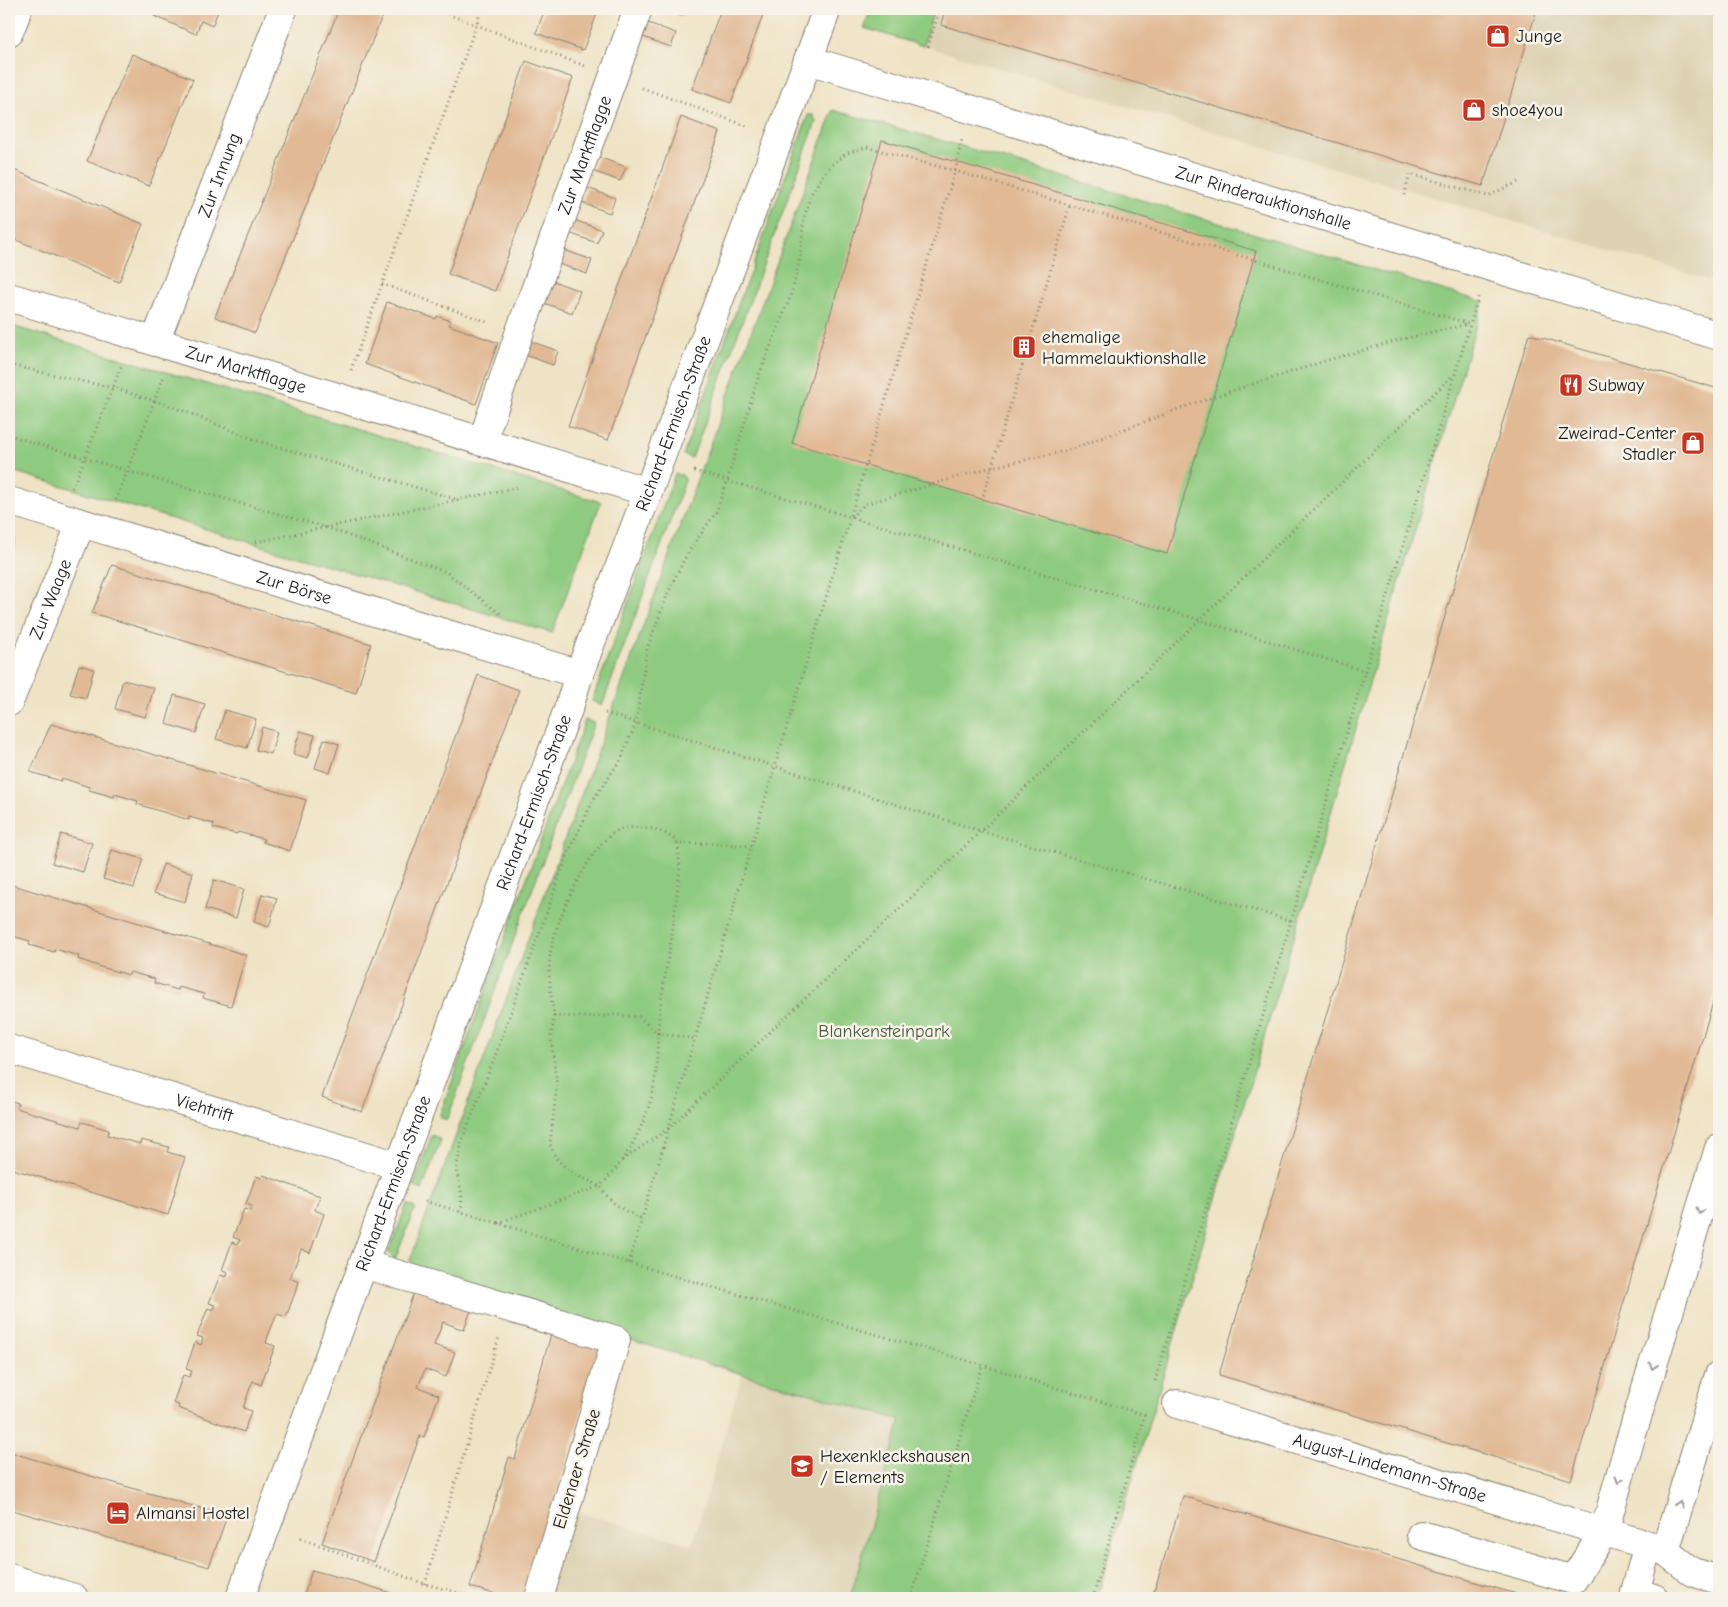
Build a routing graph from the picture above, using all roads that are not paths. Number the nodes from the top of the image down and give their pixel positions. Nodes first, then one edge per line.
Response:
1 (18, 9) edge
2 (283, 9) edge
3 (638, 9) edge
4 (827, 9) edge
5 (9, 32) edge
6 (808, 60) junction
7 (9, 297) edge
8 (1719, 336) edge
9 (155, 342) junction
10 (482, 442) junction
11 (648, 492) junction
12 (9, 501) edge
13 (81, 523) junction
14 (579, 674) junction
15 (9, 702) edge
16 (9, 1049) edge
17 (1719, 1148) edge
18 (399, 1166) junction
19 (363, 1264) junction
20 (1719, 1375) edge
21 (1177, 1404) dead end
22 (1604, 1532) junction
23 (1421, 1535) dead end
24 (1657, 1548) junction
25 (9, 1578) edge
26 (1719, 1580) edge
27 (74, 1598) edge
28 (240, 1598) edge
29 (539, 1598) edge
30 (1654, 1598) edge

1 - 5 street
2 - 9 street, Zur Innung
3 - 10 street, Zur Marktflagge
4 - 6 street, Richard-Ermisch-Straße
6 - 8 street, Zur Rinderauktionshalle
6 - 11 street, Richard-Ermisch-Straße
7 - 9 street, Zur Marktflagge
9 - 10 street, Zur Marktflagge
10 - 11 street, Zur Marktflagge
11 - 14 street, Richard-Ermisch-Straße
12 - 13 street, Zur Börse
13 - 14 street, Zur Börse
13 - 15 street, Zur Waage
14 - 18 street, Richard-Ermisch-Straße
16 - 18 street, Viehtrift
17 -> 22 street
18 - 19 street, Richard-Ermisch-Straße
19 - 28 street, Richard-Ermisch-Straße
19 - 29 street, Eldenaer Straße
24 -> 20 street
21 - 22 street, August-Lindemann-Straße
22 - 23 street
22 - 24 street, August-Lindemann-Straße
24 - 26 street
24 - 30 street
25 - 27 street

